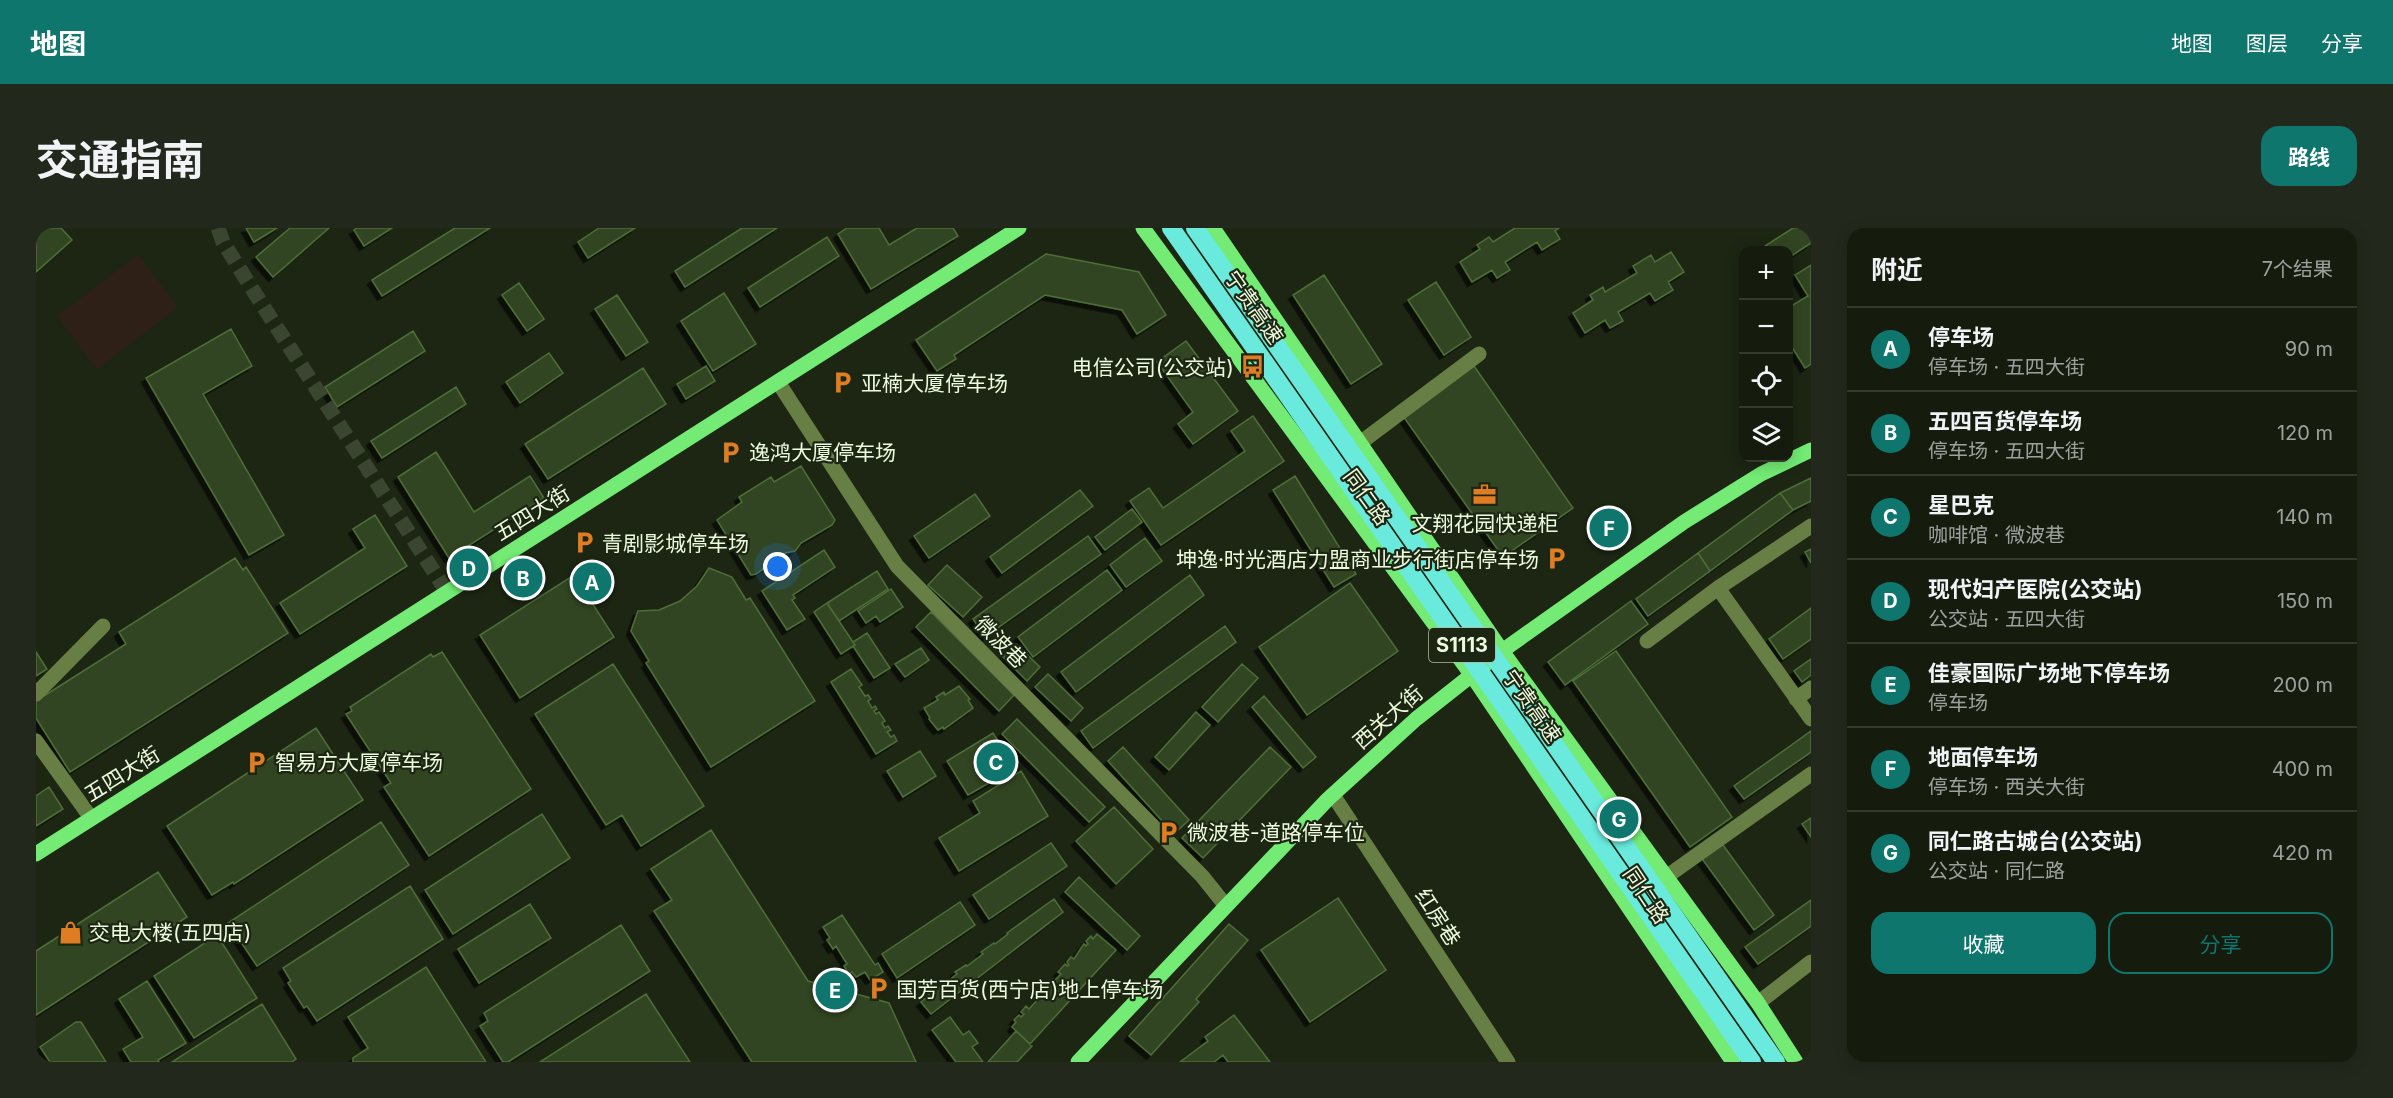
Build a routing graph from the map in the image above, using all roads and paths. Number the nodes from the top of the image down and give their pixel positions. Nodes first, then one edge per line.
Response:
1 (1019, 228) edge
2 (1143, 228) edge
3 (1171, 228) edge
4 (1195, 228) edge
5 (1213, 228) edge
6 (1479, 354) dead end
7 (778, 382) junction
8 (1360, 443) junction
9 (1811, 450) edge
10 (1811, 526) edge
11 (1718, 588) junction
12 (103, 626) dead end
13 (1647, 641) dead end
14 (1502, 651) junction
15 (1472, 674) junction
16 (1811, 688) edge
17 (36, 694) edge
18 (1796, 699) junction
19 (1811, 719) edge
20 (36, 741) edge
21 (1811, 774) edge
22 (1333, 795) junction
23 (91, 818) junction
24 (36, 854) edge
25 (1666, 877) junction
26 (1226, 906) junction
27 (1811, 962) edge
28 (1758, 1003) junction
29 (1078, 1062) edge
30 (1508, 1062) edge
31 (1733, 1062) edge
32 (1752, 1062) edge
33 (1776, 1062) edge
34 (1796, 1062) edge

1 - 7 main road, 五四大街
2 - 15 main road, 同仁路
3 - 32 highway, 宁贵高速 / S1113, bridge
4 - 33 highway, 宁贵高速 / S1113, bridge
5 - 8 main road, 同仁路
6 - 8 street
7 - 23 main road, 五四大街
7 - 26 street, 微波巷
8 - 14 main road, 同仁路
9 - 14 main road, 西关大街
10 - 11 street
11 - 13 street
11 - 18 street
12 - 17 street
14 - 15 main road, 西关大街
14 - 25 main road, 同仁路
15 - 22 main road, 西关大街
15 - 31 main road, 同仁路
16 - 18 street
18 - 19 street
20 - 23 street
21 - 25 street
22 - 26 main road, 西关大街
22 - 30 street, 红房巷
23 - 24 main road, 五四大街
25 - 28 main road, 同仁路
26 - 29 main road, 西关大街
27 - 28 street
28 - 34 main road, 同仁路

